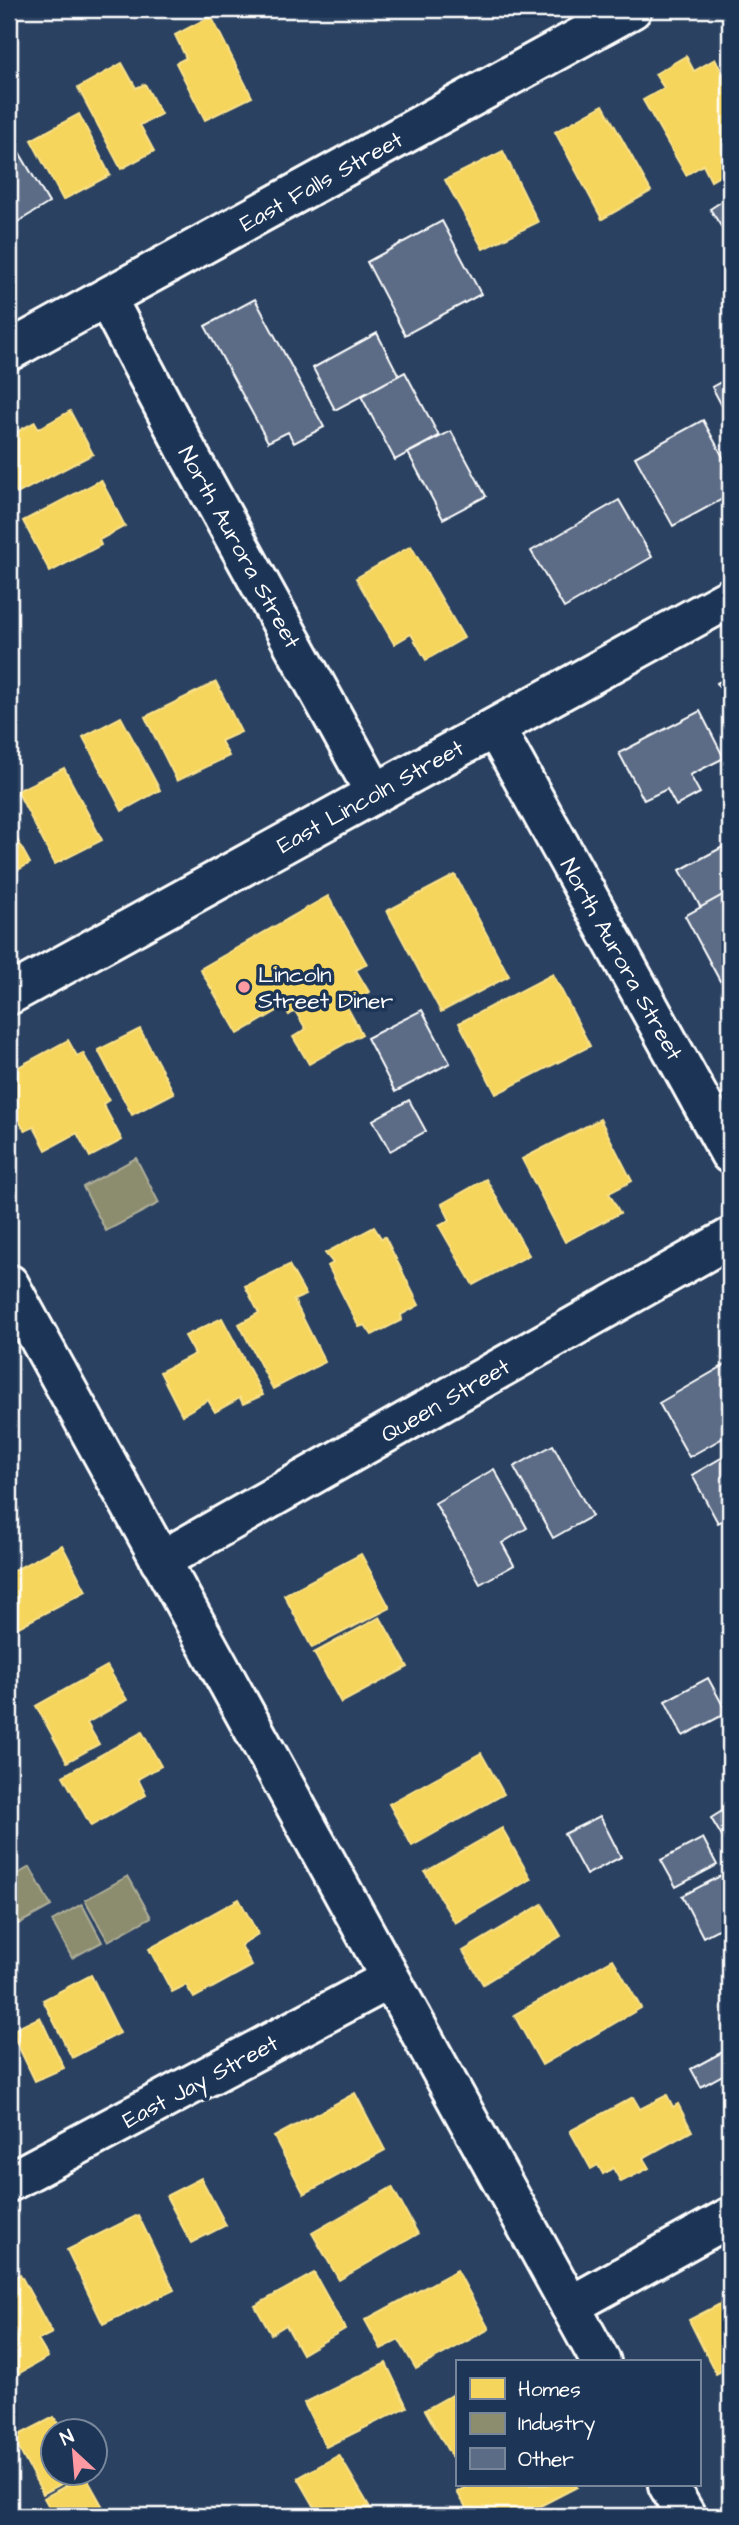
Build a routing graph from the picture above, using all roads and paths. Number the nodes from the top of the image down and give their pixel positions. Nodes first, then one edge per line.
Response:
1 (632, 9) edge
2 (107, 299) junction
3 (9, 351) edge
4 (730, 598) edge
5 (495, 728) junction
6 (375, 793) junction
7 (9, 995) edge
8 (730, 1153) edge
9 (730, 1238) edge
10 (9, 1284) edge
11 (160, 1561) junction
12 (390, 1979) junction
13 (9, 2182) edge
14 (730, 2217) edge
15 (570, 2306) junction
16 (600, 2360) edge
17 (669, 2486) edge
18 (686, 2516) edge

1 - 2 street, East Falls Street
2 - 3 street, East Falls Street
2 - 6 street, North Aurora Street
4 - 5 street, East Lincoln Street
5 - 6 street, East Lincoln Street
5 - 8 street, North Aurora Street
6 - 7 street, East Lincoln Street
9 - 11 street, Queen Street
10 - 11 street
11 - 12 street
12 - 13 street, East Jay Street
12 - 15 street
14 - 15 street
15 - 16 street
17 - 18 street

